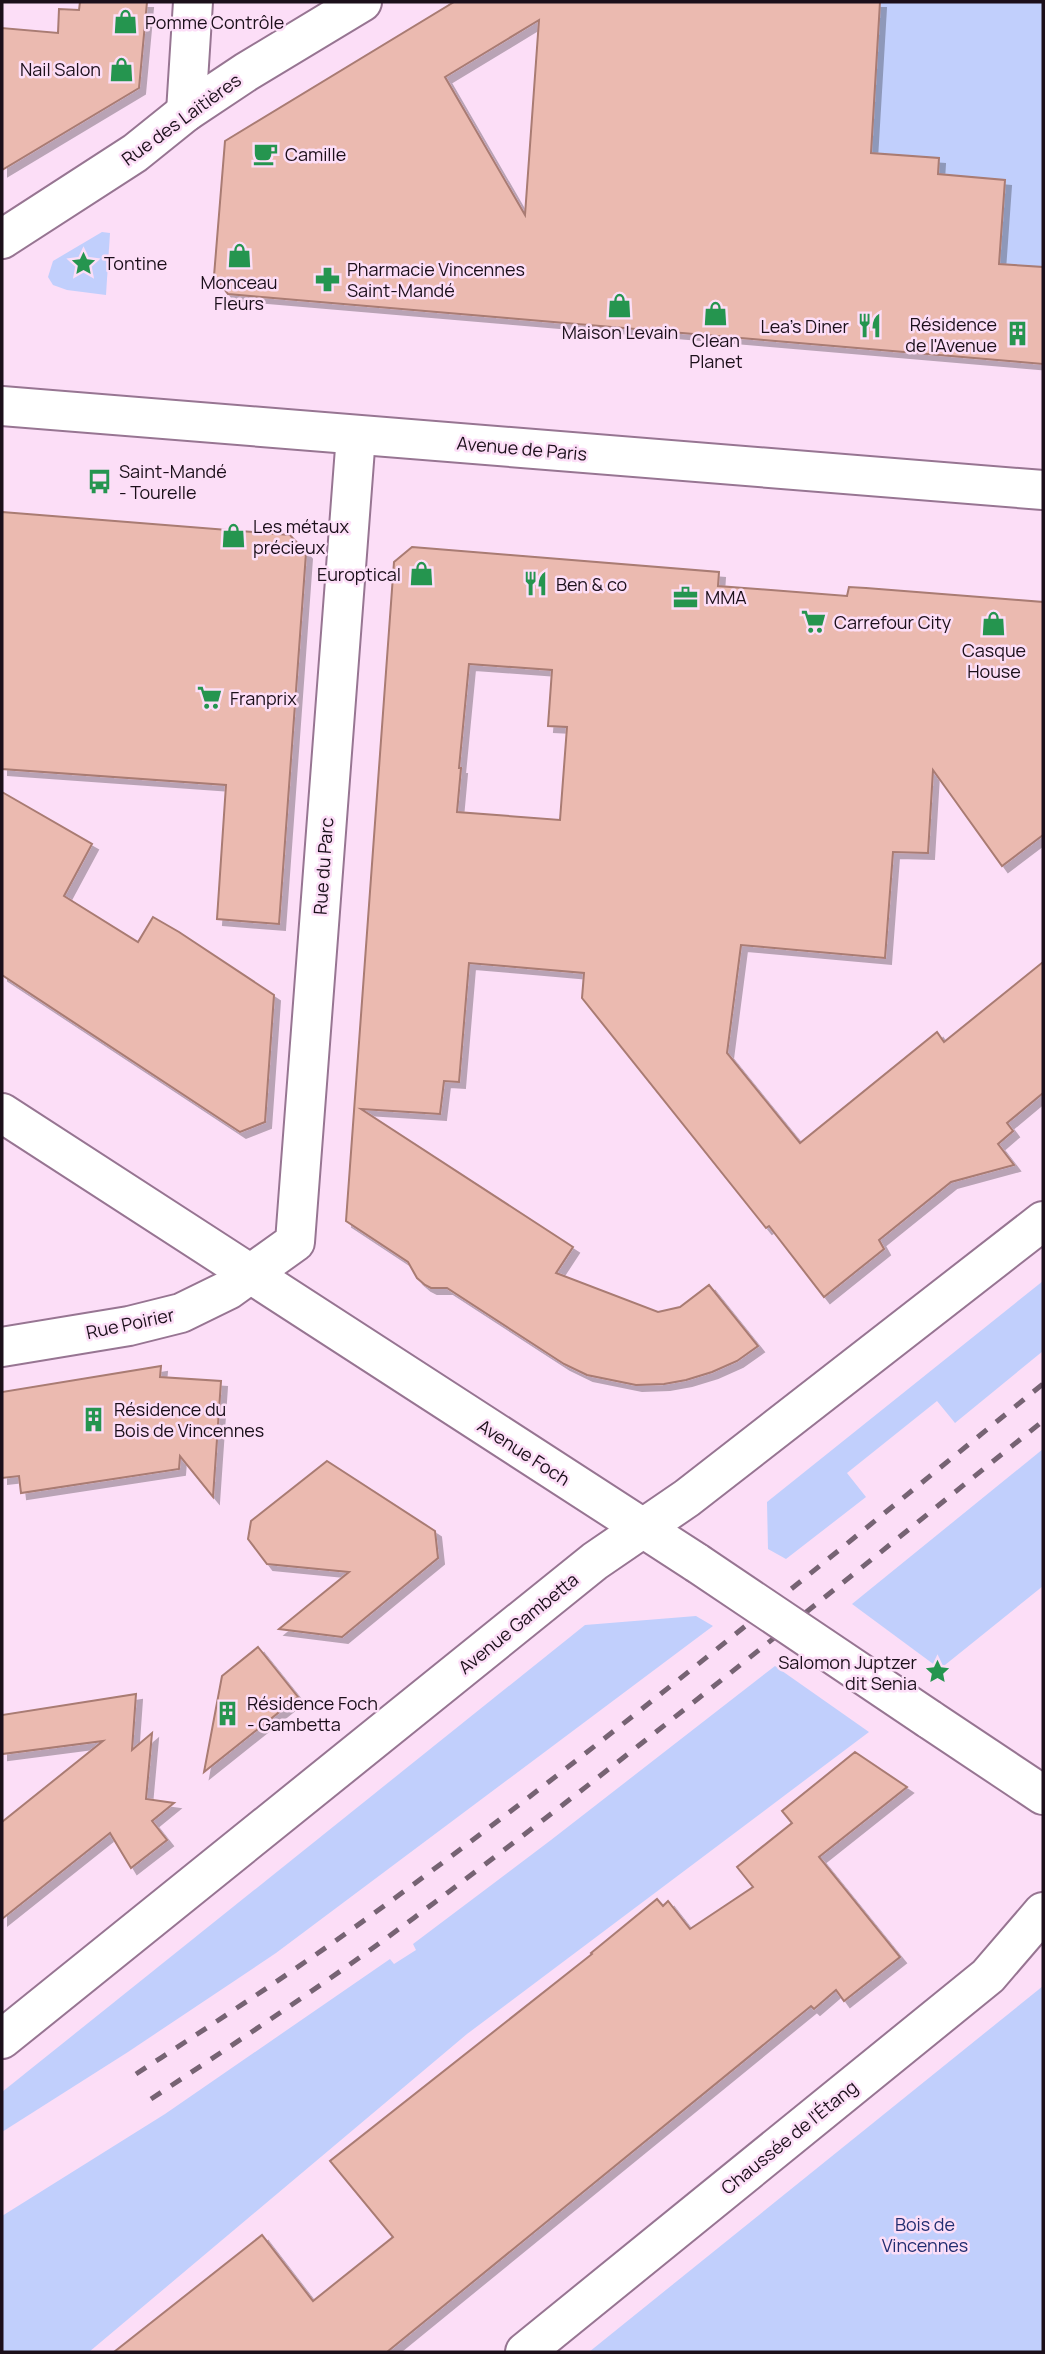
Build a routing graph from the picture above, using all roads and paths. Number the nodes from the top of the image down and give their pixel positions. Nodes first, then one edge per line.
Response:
1 (193, 2) edge
2 (362, 2) edge
3 (186, 112) junction
4 (2, 239) edge
5 (2, 406) edge
6 (356, 435) junction
7 (1043, 489) edge
8 (2, 1114) edge
9 (1043, 1221) edge
10 (250, 1275) junction
11 (2, 1347) edge
12 (643, 1529) junction
13 (1043, 1795) edge
14 (1043, 1912) edge
15 (2, 2039) edge
16 (525, 2352) edge

1 - 3 street
2 - 3 street, Rue des Laitières
3 - 4 street, Rue des Laitières
5 - 6 street, Avenue de Paris
6 - 7 street, Avenue de Paris
6 - 10 street, Rue du Parc
8 - 10 street, Avenue Foch
9 - 12 street, Avenue Gambetta
10 - 11 street, Rue Poirier
10 - 12 street, Avenue Foch
12 - 13 street, Avenue Foch, bridge
12 - 15 street, Avenue Gambetta
14 - 16 street, Chaussée de l'Étang

